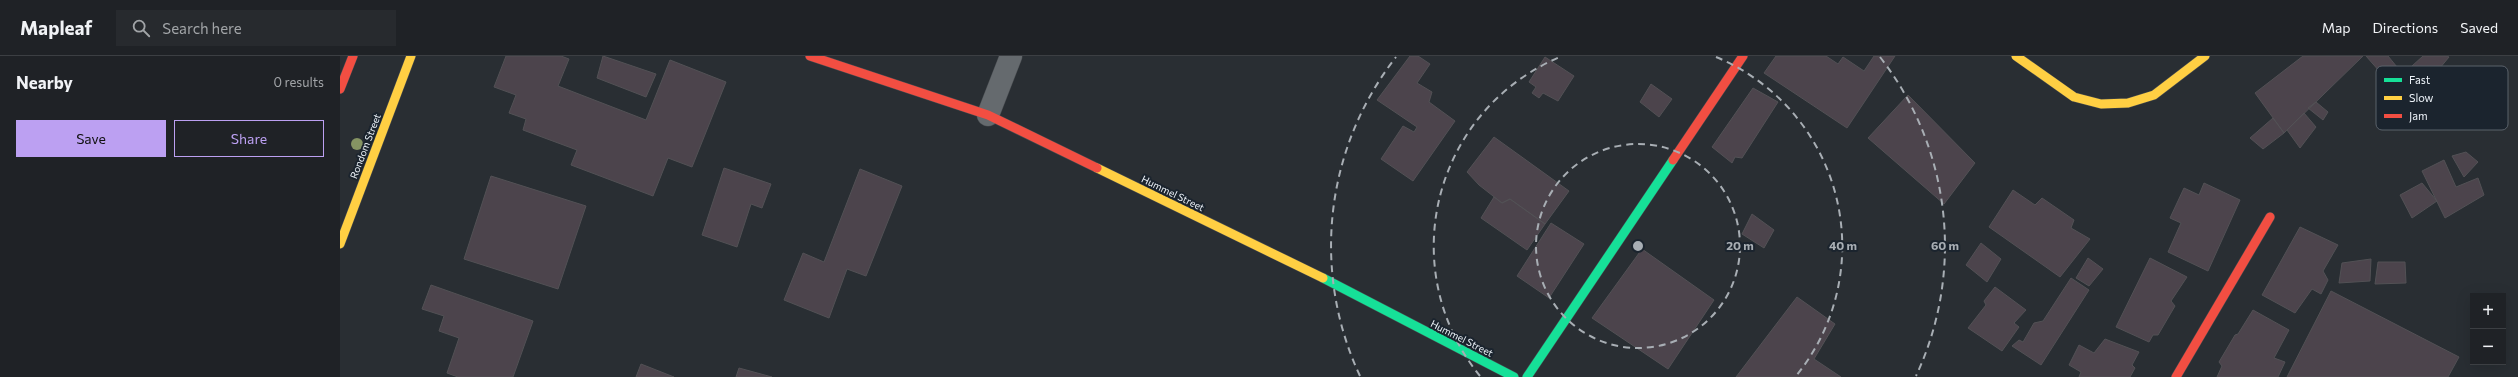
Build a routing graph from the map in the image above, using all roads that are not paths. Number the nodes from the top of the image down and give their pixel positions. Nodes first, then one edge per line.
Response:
1 (353, 56) edge
2 (411, 56) edge
3 (810, 56) edge
4 (1011, 56) edge
5 (1743, 56) edge
6 (2016, 56) edge
7 (2205, 56) edge
8 (340, 89) edge
9 (988, 115) junction
10 (2270, 217) dead end
11 (340, 244) edge
12 (1514, 377) edge
13 (1527, 377) edge
14 (2176, 377) edge

1 - 8 street
2 - 11 street, Rondom Street
3 - 9 street, Hummel Street
4 - 9 street
5 - 13 street
6 - 7 street
9 - 12 street, Hummel Street
10 - 14 street

